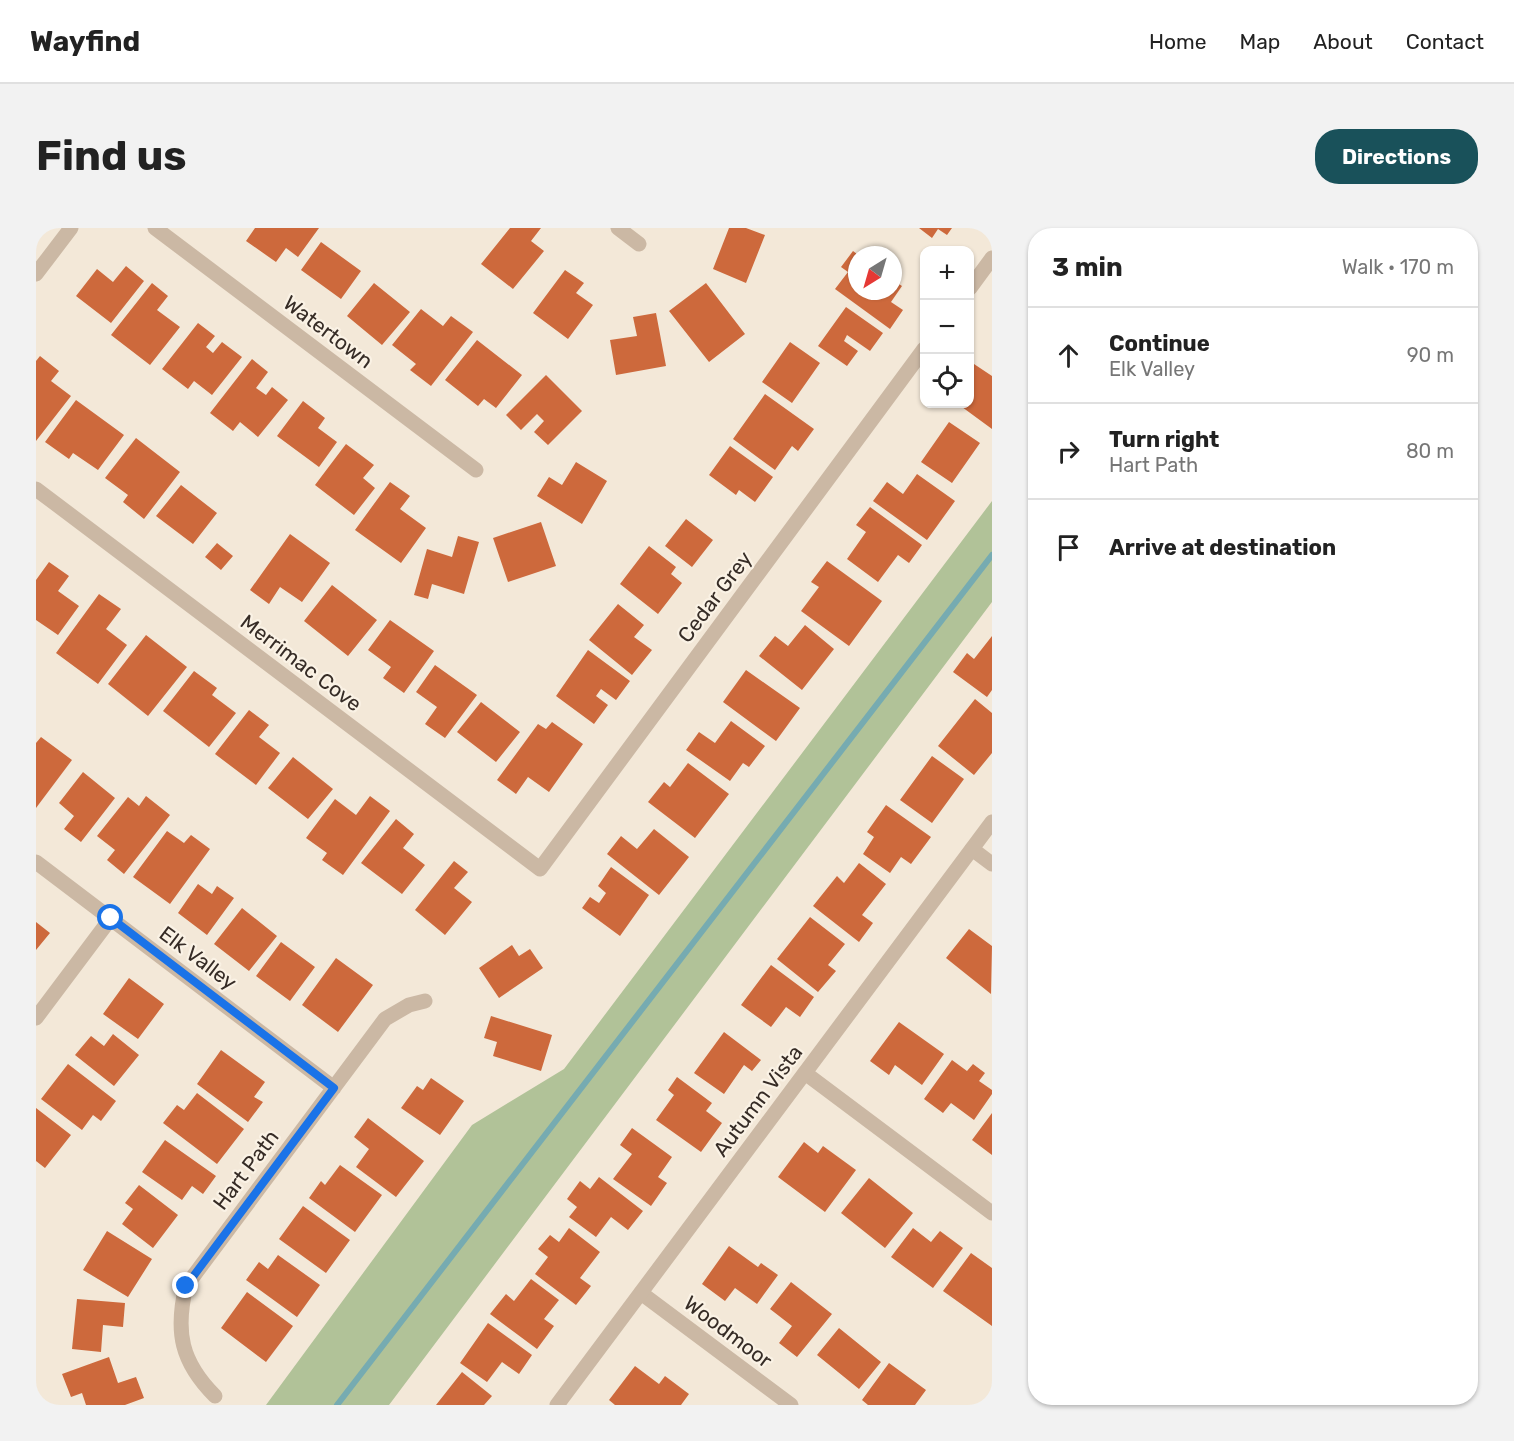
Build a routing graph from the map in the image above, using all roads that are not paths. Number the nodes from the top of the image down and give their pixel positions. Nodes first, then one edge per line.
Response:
1 (71, 228) edge
2 (155, 228) edge
3 (618, 228) edge
4 (639, 244) dead end
5 (992, 258) edge
6 (36, 274) edge
7 (974, 281) edge
8 (920, 354) edge
9 (476, 470) dead end
10 (36, 489) edge
11 (992, 822) edge
12 (972, 849) junction
13 (36, 862) edge
14 (992, 864) edge
15 (540, 869) joint
16 (111, 918) junction
17 (425, 1001) dead end
18 (36, 1018) edge
19 (805, 1073) junction
20 (334, 1088) junction
21 (992, 1213) edge
22 (641, 1293) junction
23 (215, 1396) dead end
24 (557, 1405) edge
25 (791, 1405) edge

1 - 6 street
2 - 9 street, Watertown
3 - 4 street
5 - 7 street
8 - 15 street, Cedar Grey
10 - 15 street, Merrimac Cove
11 - 12 street, Autumn Vista
12 - 14 street
12 - 19 street, Autumn Vista
13 - 16 street, Elk Valley
16 - 18 street
16 - 20 street, Elk Valley
17 - 20 street, Hart Path
19 - 21 street
19 - 22 street, Autumn Vista
20 - 23 street, Hart Path
22 - 24 street, Autumn Vista
22 - 25 street, Woodmoor

